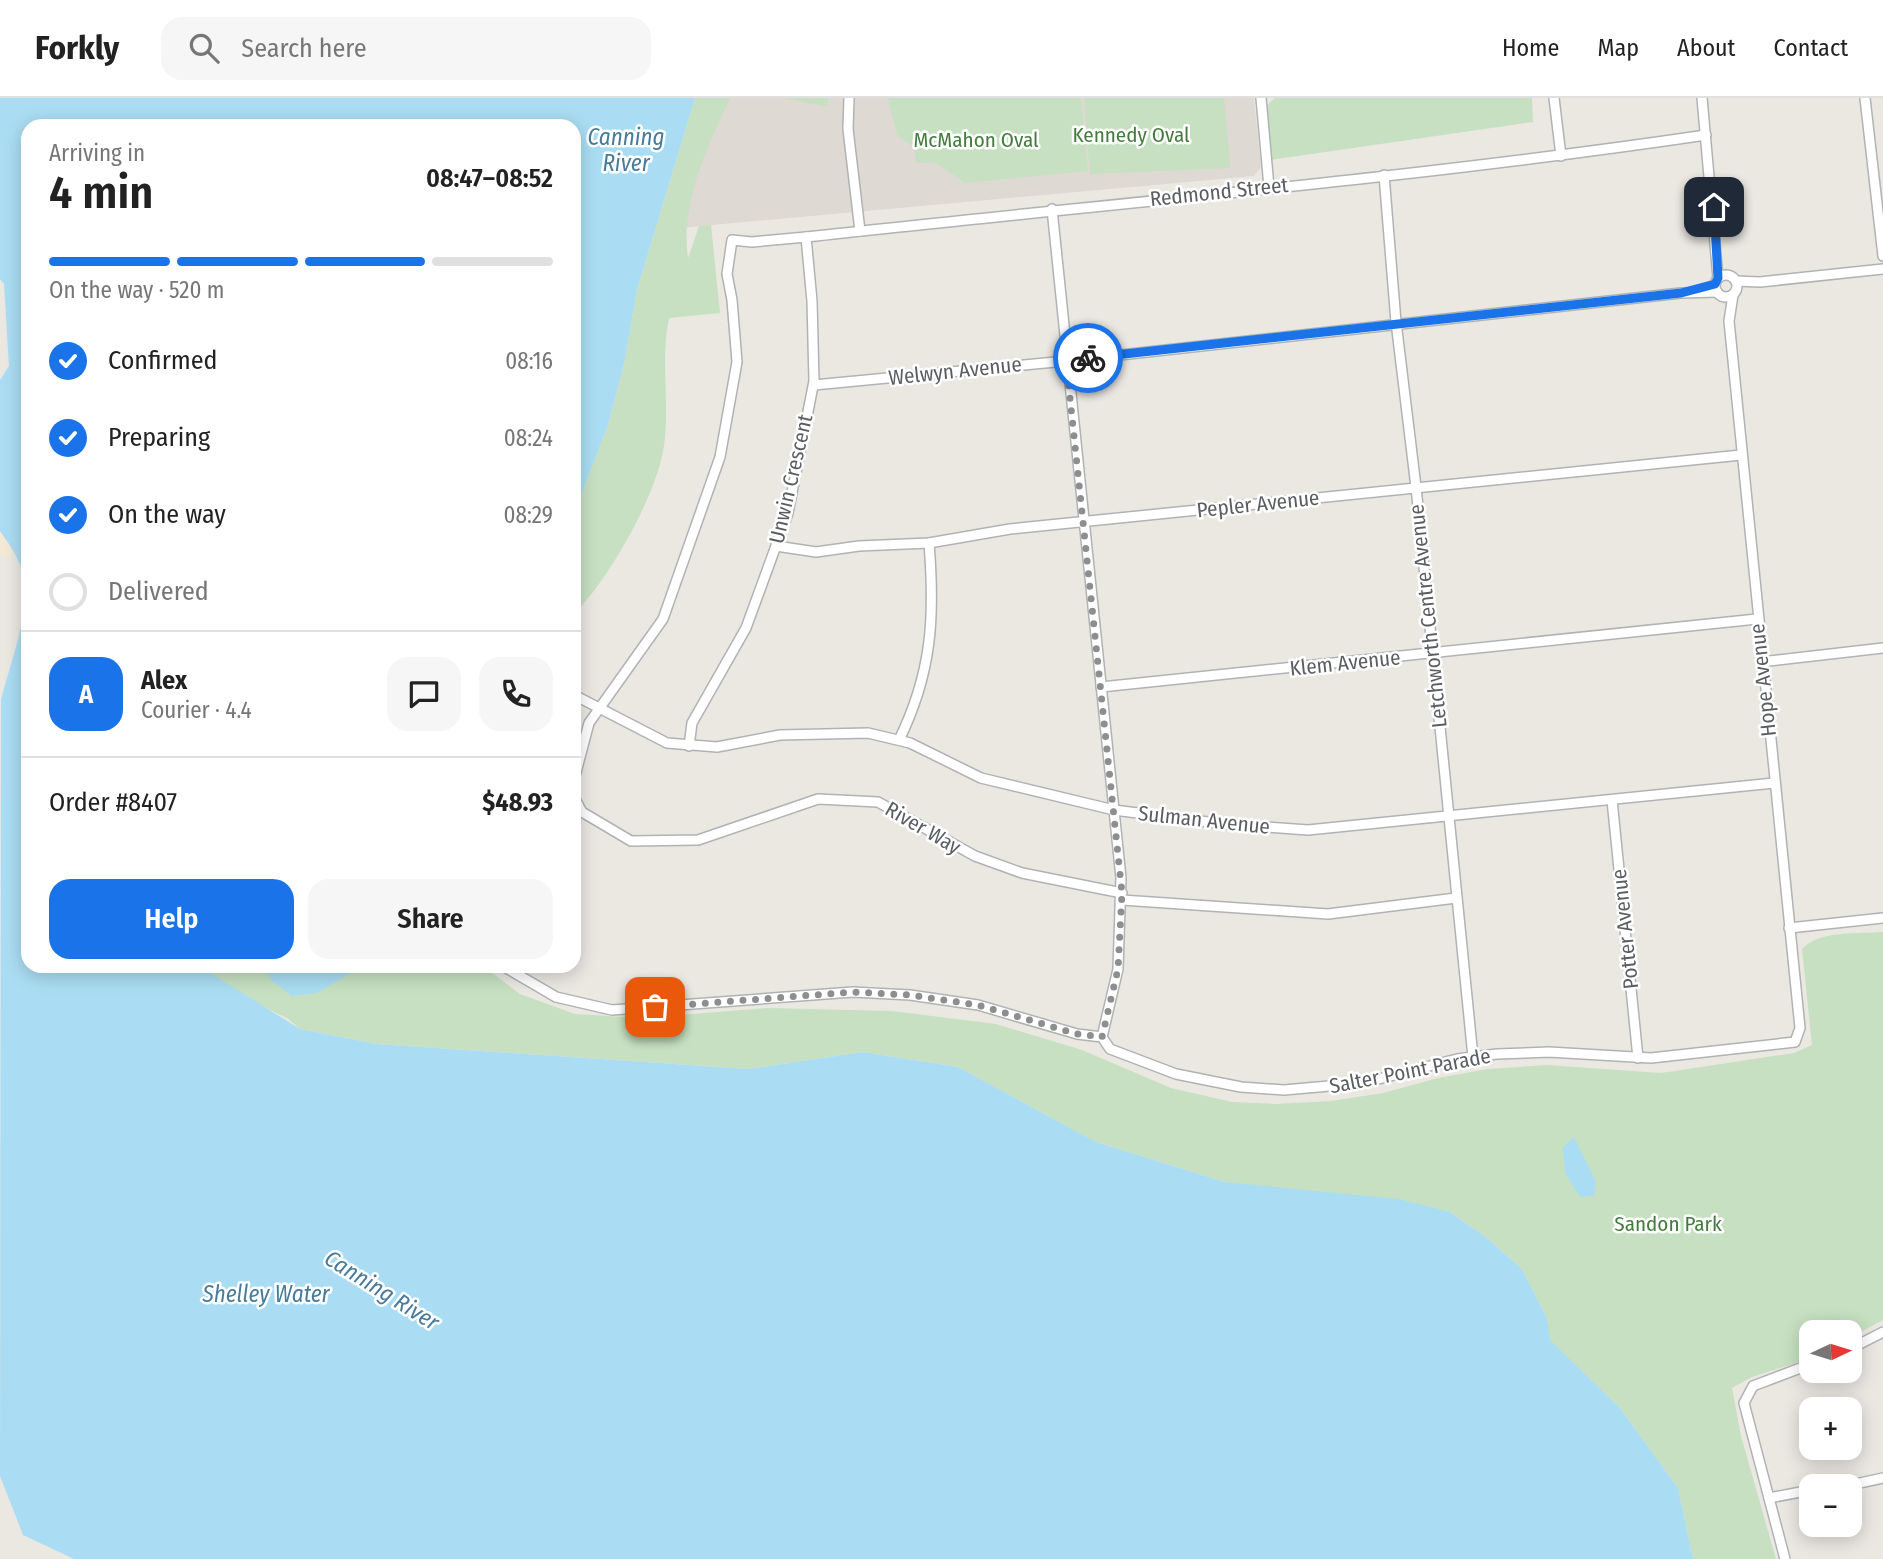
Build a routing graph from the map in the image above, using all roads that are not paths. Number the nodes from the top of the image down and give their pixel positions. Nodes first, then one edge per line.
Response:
1 (849, 98) edge
2 (1261, 98) edge
3 (1554, 98) edge
4 (1702, 98) edge
5 (1865, 98) edge
6 (1706, 135) junction
7 (1561, 156) junction
8 (1384, 175) junction
9 (1269, 187) junction
10 (1052, 209) junction
11 (860, 231) junction
12 (806, 237) junction
13 (1883, 256) edge
14 (1883, 269) edge
15 (1760, 282) junction
16 (1722, 284) junction
17 (1734, 294) junction
18 (1729, 321) junction
19 (1396, 322) junction
20 (1066, 360) junction
21 (814, 385) junction
22 (1741, 455) junction
23 (1416, 487) junction
24 (1084, 523) junction
25 (929, 543) junction
26 (776, 546) junction
27 (1757, 619) junction
28 (1883, 648) edge
29 (1432, 654) junction
30 (1761, 662) junction
31 (1101, 687) junction
32 (581, 699) edge
33 (599, 709) junction
34 (900, 740) junction
35 (689, 746) junction
36 (581, 753) edge
37 (1774, 783) junction
38 (1612, 800) junction
39 (581, 809) edge
40 (1114, 810) junction
41 (1448, 817) junction
42 (1122, 896) junction
43 (1456, 898) junction
44 (1883, 918) edge
45 (1789, 928) junction
46 (513, 973) edge
47 (1102, 1037) junction
48 (1798, 1039) joint
49 (1472, 1057) junction
50 (1638, 1058) junction
51 (1883, 1332) edge
52 (1862, 1343) edge
53 (1799, 1368) edge
54 (1883, 1478) edge
55 (1862, 1483) edge
56 (1799, 1492) edge
57 (1769, 1498) junction
58 (1785, 1559) edge

1 - 11 street
2 - 9 street
3 - 7 street
4 - 6 street, Hope Avenue
5 - 13 street
6 - 7 street, Redmond Street
6 - 16 street, Hope Avenue
7 - 8 street, Redmond Street
8 - 9 street, Redmond Street
8 - 19 street, Letchworth Centre Avenue
9 - 10 street, Redmond Street
10 - 11 street, Redmond Street
10 - 20 street
11 - 12 street, Redmond Street
12 - 21 street, Unwin Crescent
12 - 33 street, Redmond Street
14 - 15 street, Welwyn Avenue
15 - 16 street, Welwyn Avenue
15 - 17 street, Welwyn Avenue
16 - 17 street
16 - 17 street, Welwyn Avenue
16 - 18 street, Hope Avenue
16 - 19 street, Welwyn Avenue
17 - 18 street, Hope Avenue
18 - 22 street, Hope Avenue
19 - 20 street, Welwyn Avenue
19 - 23 street, Letchworth Centre Avenue
20 - 21 street, Welwyn Avenue
20 - 24 street
21 - 26 street, Unwin Crescent
22 - 23 street, Pepler Avenue
22 - 27 street, Hope Avenue
23 - 24 street, Pepler Avenue
23 - 29 street, Letchworth Centre Avenue
24 - 25 street, Pepler Avenue
24 - 31 street
25 - 26 street, Pepler Avenue
25 - 34 street
26 - 35 street, Unwin Crescent
27 - 29 street, Klem Avenue
27 - 30 street, Hope Avenue
28 - 30 street
29 - 31 street, Klem Avenue
29 - 41 street, Letchworth Centre Avenue
30 - 37 street, Hope Avenue
31 - 40 street
32 - 33 street, Sulman Avenue
33 - 35 street, Sulman Avenue
33 - 36 street
34 - 35 street, Sulman Avenue
34 - 40 street, Sulman Avenue
37 - 38 street, Sulman Avenue
37 - 45 street, Hope Avenue
38 - 41 street, Sulman Avenue
38 - 50 street, Potter Avenue
39 - 42 street, River Way
40 - 41 street, Sulman Avenue
40 - 42 street
41 - 43 street, Letchworth Centre Avenue
42 - 43 street, River Way
42 - 47 street
43 - 49 street, Letchworth Centre Avenue
44 - 45 street
45 - 48 street, Hope Avenue
46 - 47 street, Salter Point Parade
47 - 49 street, Salter Point Parade
48 - 50 street, Salter Point Parade
49 - 50 street, Salter Point Parade
51 - 52 street
53 - 57 street
54 - 55 street
56 - 57 street
57 - 58 street

